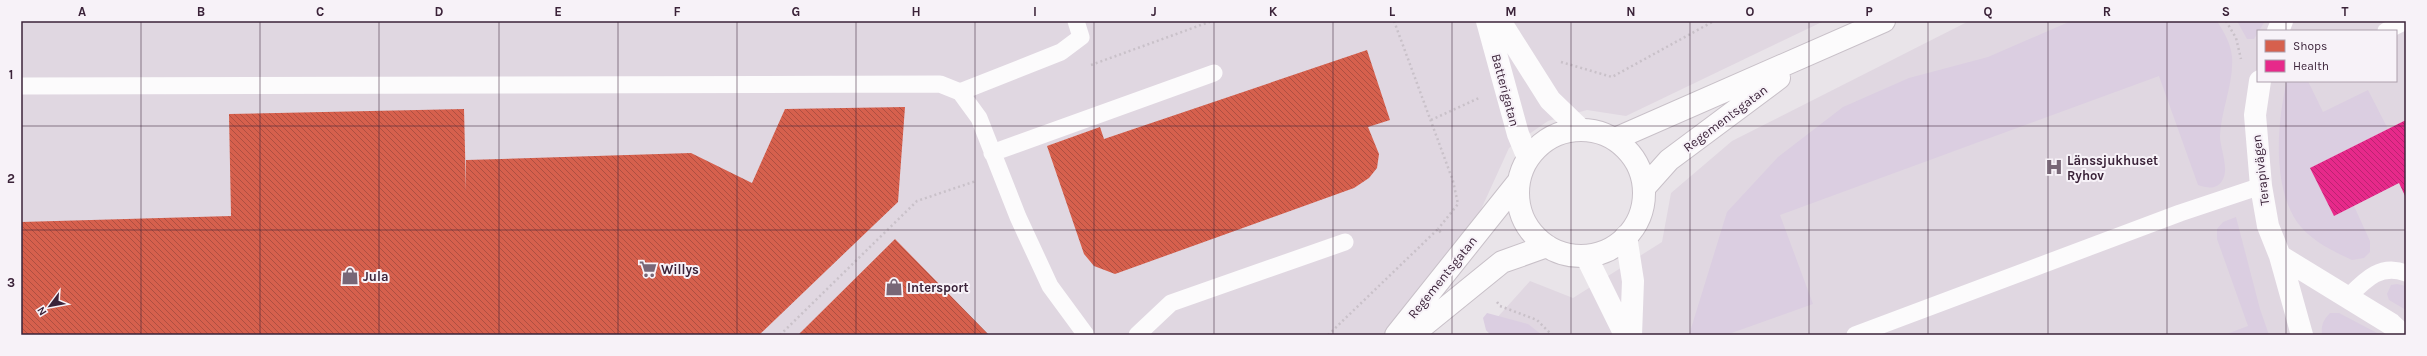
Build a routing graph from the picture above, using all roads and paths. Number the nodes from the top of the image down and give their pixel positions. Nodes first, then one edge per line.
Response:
1 (1076, 21) edge
2 (1394, 21) edge
3 (1487, 21) edge
4 (1500, 21) edge
5 (1714, 21) edge
6 (1884, 21) edge
7 (2226, 21) edge
8 (2406, 21) edge
9 (2388, 30) edge
10 (1812, 54) junction
11 (2241, 57) dead end
12 (1214, 73) dead end
13 (1533, 74) junction
14 (2260, 82) edge
15 (21, 86) edge
16 (1505, 86) junction
17 (960, 92) junction
18 (1431, 120) junction
19 (1580, 129) junction
20 (1615, 139) junction
21 (992, 153) junction
22 (1528, 158) junction
23 (1000, 173) junction
24 (1518, 182) junction
25 (2260, 186) junction
26 (1644, 188) junction
27 (1438, 229) dead end
28 (1626, 236) junction
29 (1345, 242) dead end
30 (1547, 246) junction
31 (1586, 256) junction
32 (2280, 256) junction
33 (2406, 273) edge
34 (2347, 298) junction
35 (780, 335) edge
36 (1086, 335) edge
37 (1137, 335) edge
38 (1396, 335) edge
39 (1412, 335) edge
40 (1625, 335) edge
41 (1631, 335) edge
42 (1855, 335) edge
43 (2302, 335) edge
44 (2403, 335) edge

1 - 17 lane
2 - 18 path
3 - 16 street, Batterigatan
4 - 13 street, Batterigatan
5 - 13 path
6 - 10 street, Regementsgatan
7 - 11 path
8 - 9 lane
10 - 20 street, Regementsgatan
10 - 26 street, Regementsgatan
12 - 21 lane
13 - 19 street, Batterigatan
14 - 25 street, Terapivägen
15 - 17 lane
16 - 18 path
16 - 22 street, Batterigatan
17 - 21 lane
18 - 27 path
19 - 20 street
19 - 22 street
20 - 26 street
21 - 23 lane
22 - 24 street
23 - 35 path
23 - 36 lane
24 - 30 street
24 - 38 street, Regementsgatan
25 - 32 street, Terapivägen
25 - 42 lane
26 - 28 street
28 - 31 street
28 - 41 street
29 - 37 lane
30 - 31 street
30 - 39 street, Regementsgatan
31 - 40 street
32 - 34 street
32 - 43 street, Terapivägen
33 - 34 lane
34 - 44 street

